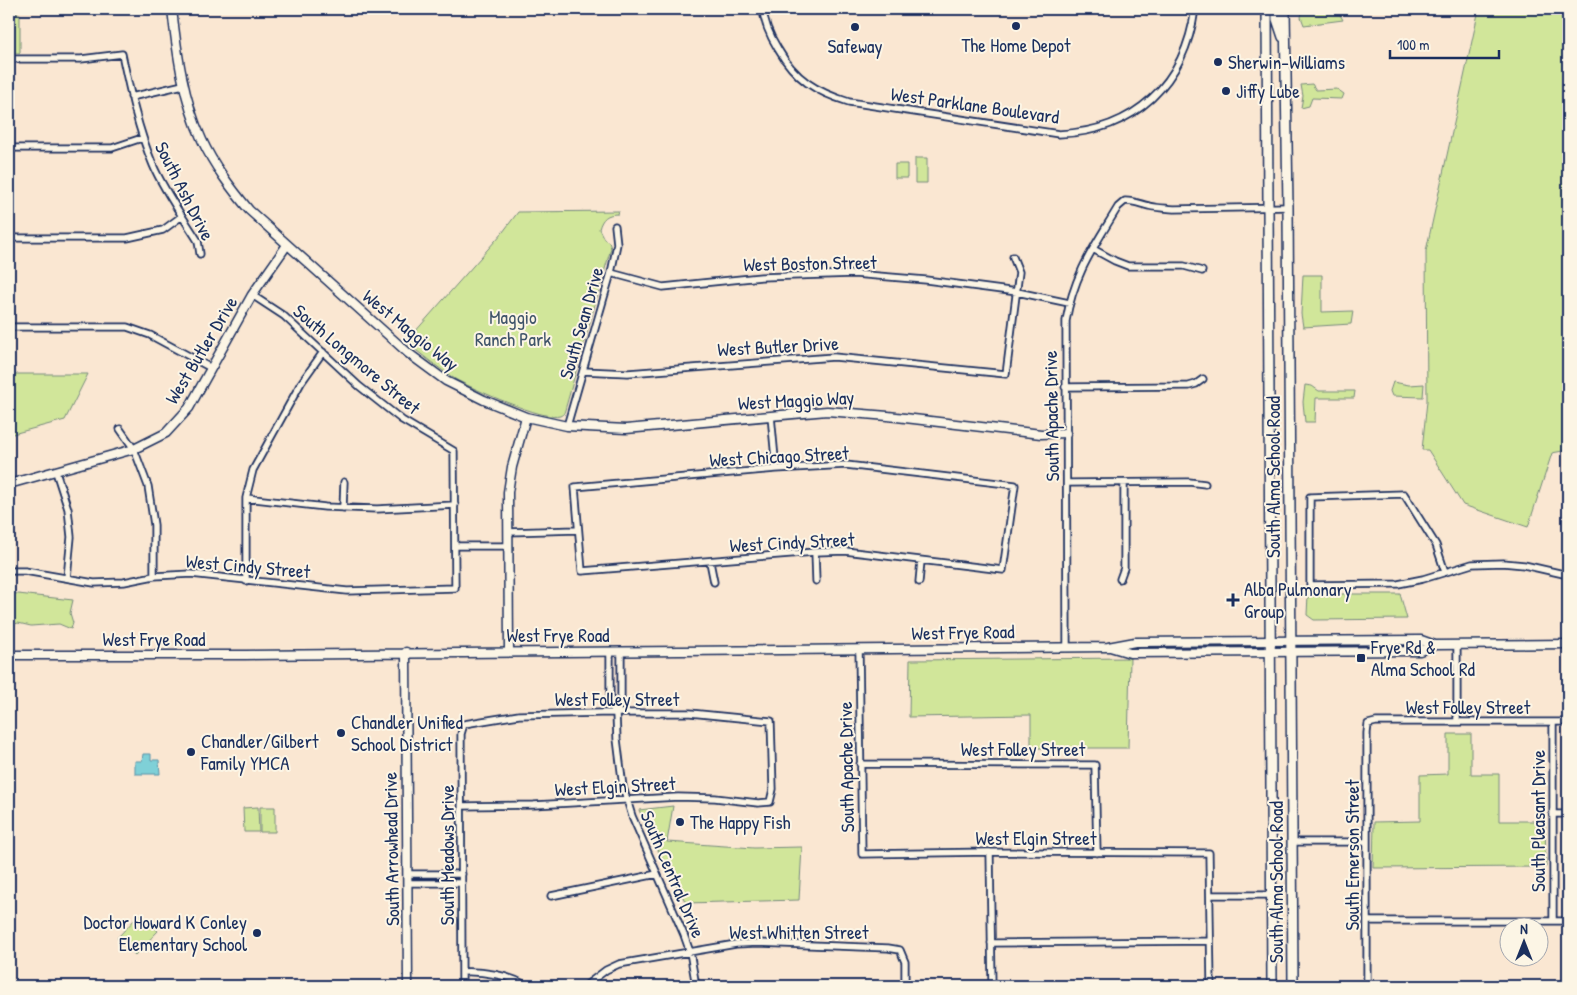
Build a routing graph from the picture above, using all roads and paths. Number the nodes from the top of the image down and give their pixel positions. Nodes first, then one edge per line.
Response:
1 (172, 9) edge
2 (763, 9) edge
3 (1195, 9) edge
4 (1267, 9) edge
5 (1277, 9) edge
6 (1285, 9) edge
7 (1286, 47) junction
8 (9, 59) edge
9 (183, 85) junction
10 (131, 97) junction
11 (142, 138) junction
12 (9, 148) edge
13 (1288, 207) junction
14 (1268, 208) junction
15 (182, 216) junction
16 (615, 226) dead end
17 (9, 238) edge
18 (287, 245) junction
19 (1093, 249) junction
20 (200, 254) dead end
21 (1012, 256) dead end
22 (1202, 271) dead end
23 (611, 273) junction
24 (1017, 292) junction
25 (252, 296) junction
26 (1069, 303) junction
27 (9, 326) edge
28 (323, 352) junction
29 (211, 368) junction
30 (583, 372) junction
31 (1203, 379) dead end
32 (1065, 387) junction
33 (771, 416) junction
34 (526, 417) junction
35 (567, 426) junction
36 (120, 429) dead end
37 (1066, 433) junction
38 (134, 449) junction
39 (776, 469) junction
40 (56, 472) junction
41 (344, 482) dead end
42 (1067, 483) junction
43 (1124, 483) junction
44 (9, 484) edge
45 (1206, 484) dead end
46 (246, 498) junction
47 (455, 505) junction
48 (343, 508) junction
49 (578, 530) junction
50 (508, 532) junction
51 (455, 546) junction
52 (507, 546) junction
53 (815, 552) junction
54 (921, 561) junction
55 (710, 562) junction
56 (1003, 570) joint
57 (9, 571) edge
58 (1445, 572) junction
59 (1568, 575) edge
60 (154, 576) junction
61 (67, 578) junction
62 (1120, 579) dead end
63 (246, 581) junction
64 (816, 581) dead end
65 (714, 582) dead end
66 (919, 582) dead end
67 (455, 588) joint
68 (1270, 640) junction
69 (1290, 640) junction
70 (1568, 644) edge
71 (1435, 645) junction
72 (1457, 645) junction
73 (1068, 647) junction
74 (1108, 647) junction
75 (858, 649) junction
76 (509, 651) junction
77 (610, 651) junction
78 (621, 651) junction
79 (1290, 651) junction
80 (406, 652) junction
81 (1270, 652) junction
82 (9, 655) edge
83 (616, 713) junction
84 (1457, 722) junction
85 (1553, 722) junction
86 (1568, 722) edge
87 (464, 724) joint
88 (1368, 724) joint
89 (860, 764) junction
90 (626, 799) junction
91 (770, 802) joint
92 (462, 806) junction
93 (1553, 814) junction
94 (1568, 814) edge
95 (1292, 842) junction
96 (1367, 842) junction
97 (990, 852) junction
98 (1097, 853) junction
99 (862, 854) joint
100 (408, 874) junction
101 (462, 874) junction
102 (657, 874) junction
103 (462, 883) junction
104 (408, 884) junction
105 (1211, 895) junction
106 (1271, 895) junction
107 (551, 896) dead end
108 (1367, 921) junction
109 (1553, 921) junction
110 (1568, 921) edge
111 (1210, 941) junction
112 (991, 944) junction
113 (690, 952) junction
114 (462, 972) junction
115 (408, 986) edge
116 (462, 986) edge
117 (526, 986) edge
118 (586, 986) edge
119 (696, 986) edge
120 (905, 986) edge
121 (992, 986) edge
122 (1211, 986) edge
123 (1272, 986) edge
124 (1293, 986) edge
125 (1367, 986) edge

1 - 9 street, West Maggio Way
2 - 3 street, West Parklane Boulevard
4 - 14 main road, South Alma School Road
5 - 7 main road
6 - 7 main road, South Alma School Road
7 - 13 main road, South Alma School Road
8 - 10 street, South Ash Drive
9 - 10 street
9 - 18 street, West Maggio Way
10 - 11 street, South Ash Drive
11 - 12 street
11 - 15 street, South Ash Drive
13 - 14 street
13 - 69 main road, South Alma School Road
14 - 19 street, South Apache Drive
14 - 68 main road, South Alma School Road
15 - 17 street
15 - 20 street, South Ash Drive
16 - 23 street, South Sean Drive
18 - 25 street, West Butler Drive
18 - 34 street, West Maggio Way
19 - 22 street
19 - 26 street, South Apache Drive
21 - 24 street
23 - 24 street, West Boston Street
23 - 30 street, South Sean Drive
24 - 26 street, West Boston Street
24 - 30 street, West Butler Drive
25 - 28 street, South Longmore Street
25 - 29 street, West Butler Drive
26 - 32 street, South Apache Drive
27 - 29 street
28 - 46 street
28 - 47 street, South Longmore Street
29 - 38 street, West Butler Drive
30 - 35 street, South Sean Drive
31 - 32 street
32 - 37 street, South Apache Drive
33 - 35 street, West Maggio Way
33 - 37 street, West Maggio Way
33 - 39 street
34 - 35 street, West Maggio Way
34 - 50 street
36 - 38 street
37 - 42 street, South Apache Drive
38 - 40 street, West Butler Drive
38 - 60 street
39 - 49 street, West Chicago Street
39 - 56 street, West Chicago Street
40 - 44 street, West Butler Drive
40 - 61 street
41 - 48 street
42 - 43 street
42 - 73 street, South Apache Drive
43 - 45 street
43 - 62 street
46 - 48 street
46 - 63 street
47 - 48 street
47 - 51 street, South Longmore Street
49 - 50 street
49 - 55 street, West Cindy Street
50 - 52 street
51 - 52 street
51 - 67 street, South Longmore Street
52 - 76 street
53 - 54 street, West Cindy Street
53 - 55 street, West Cindy Street
53 - 64 street
54 - 56 street, West Cindy Street
54 - 66 street
55 - 65 street
57 - 61 street, West Cindy Street
58 - 58 street
58 - 59 street
60 - 61 street, West Cindy Street
60 - 63 street, West Cindy Street
63 - 67 street, West Cindy Street
68 - 69 street, West Frye Road
68 - 74 street, West Frye Road
68 - 81 main road, South Alma School Road
69 - 71 street, West Frye Road
69 - 79 main road, South Alma School Road
70 - 72 street, West Frye Road
71 - 72 street, West Frye Road
71 - 79 street, West Frye Road
72 - 84 street
73 - 74 street, West Frye Road
73 - 75 street, West Frye Road
74 - 81 street, West Frye Road
75 - 78 street, West Frye Road
75 - 89 street, South Apache Drive
76 - 77 street, West Frye Road
76 - 80 street, West Frye Road
77 - 78 street, West Frye Road
77 - 83 street, South Central Drive
78 - 83 street, South Central Drive
79 - 81 street, West Frye Road
79 - 95 main road, South Alma School Road
80 - 82 street, West Frye Road
80 - 100 street, South Arrowhead Drive
81 - 106 main road, South Alma School Road
83 - 87 street, West Folley Street
83 - 90 street, South Central Drive
83 - 91 street, West Folley Street
84 - 85 street, West Folley Street
84 - 88 street, West Folley Street
85 - 86 street, West Folley Street
85 - 93 street, South Pleasant Drive
87 - 92 street, South Meadows Drive
88 - 96 street, South Emerson Street
89 - 98 street, West Folley Street
89 - 99 street, South Apache Drive
90 - 91 street, West Elgin Street
90 - 92 street, West Elgin Street
90 - 102 street, South Central Drive
92 - 101 street, South Meadows Drive
93 - 94 street
93 - 109 street, South Pleasant Drive
95 - 96 street
95 - 124 main road, South Alma School Road
96 - 108 street, South Emerson Street
97 - 98 street, West Elgin Street
97 - 99 street, West Elgin Street
97 - 112 street
98 - 105 street, West Elgin Street
100 - 101 street
100 - 104 street, South Arrowhead Drive
101 - 103 street, South Meadows Drive
102 - 107 street
102 - 113 street, South Central Drive
103 - 104 street
103 - 114 street, South Meadows Drive
104 - 115 street, South Arrowhead Drive
105 - 106 street
105 - 111 street
106 - 123 main road, South Alma School Road
108 - 109 street
108 - 125 street, South Emerson Street
109 - 110 street
111 - 112 street
111 - 122 street
112 - 121 street
113 - 118 street, West Whitten Street
113 - 119 street, South Central Drive
113 - 120 street, West Whitten Street
114 - 116 street, South Meadows Drive
114 - 117 street

